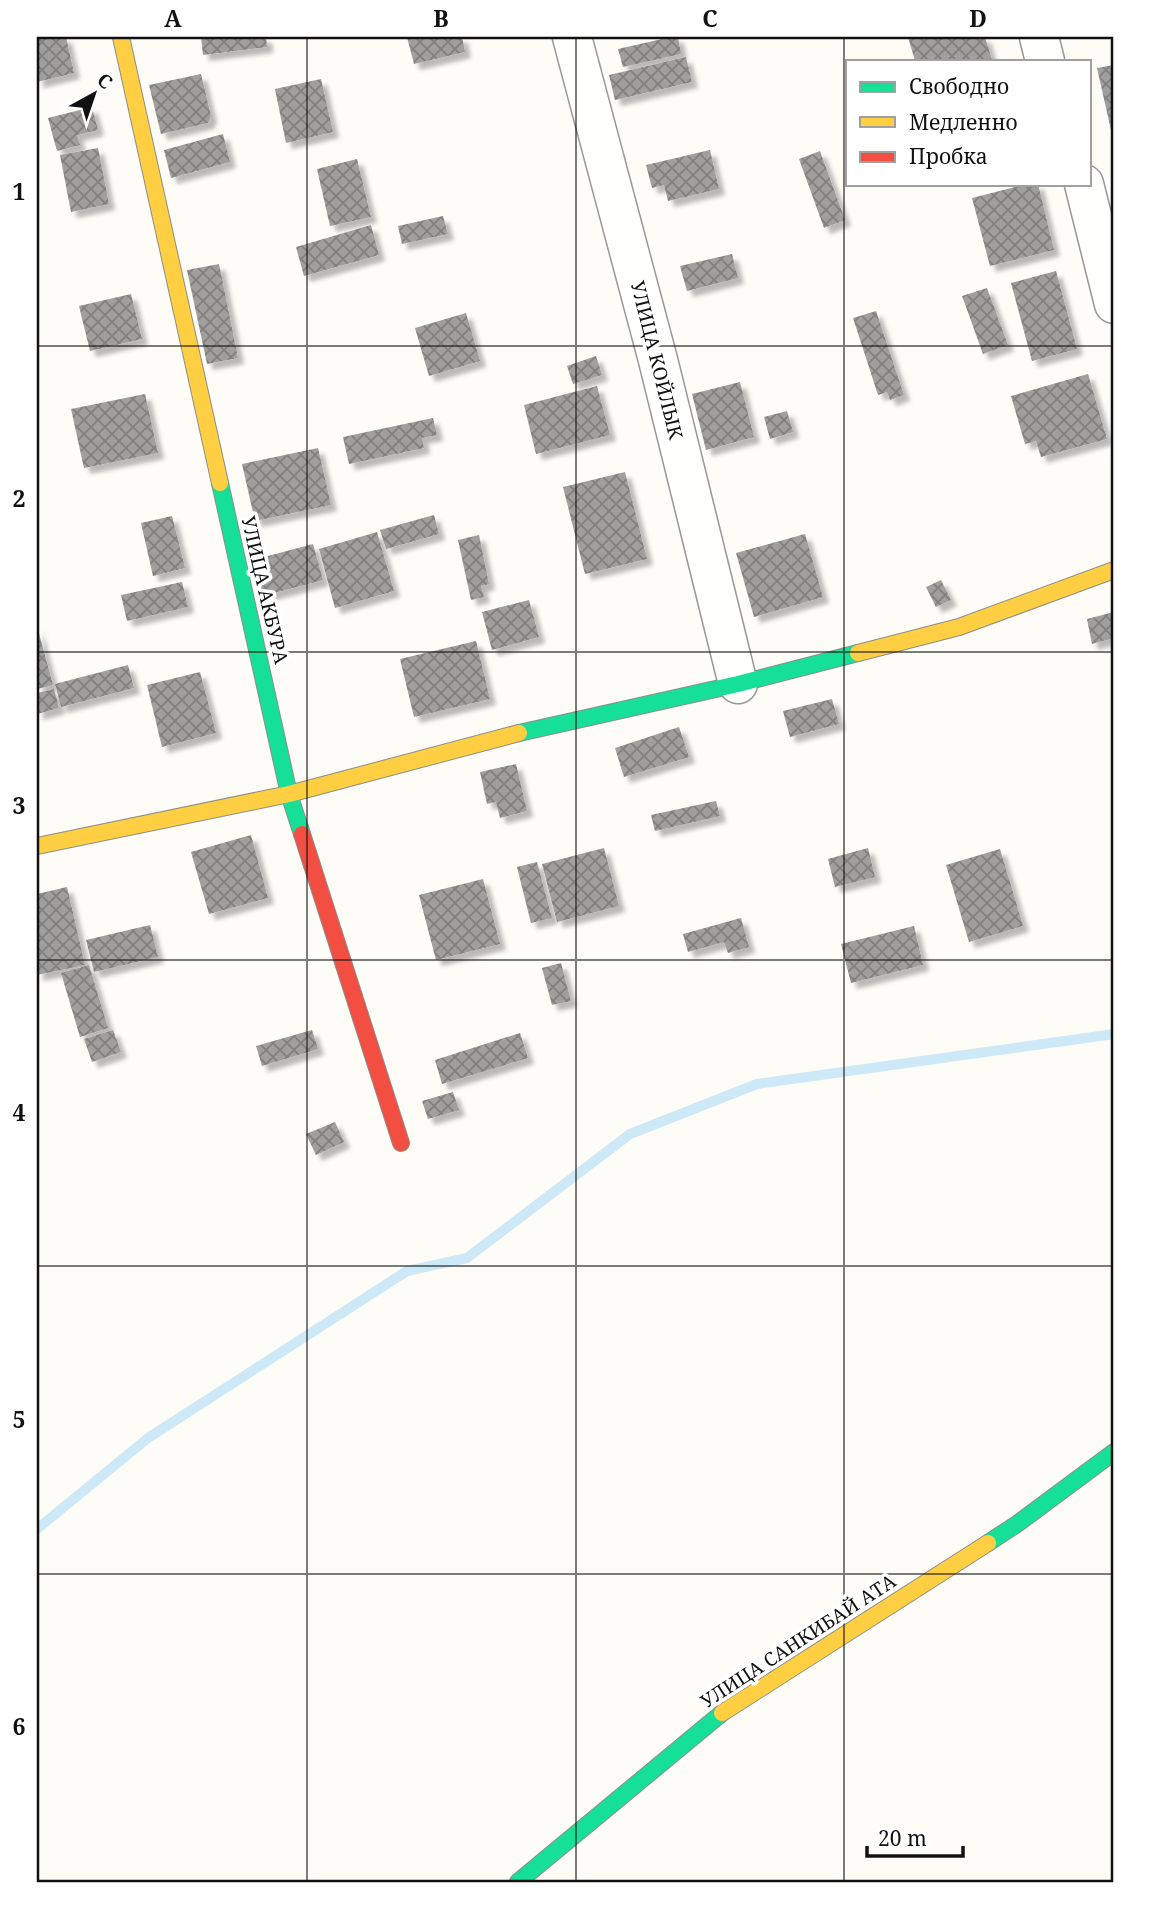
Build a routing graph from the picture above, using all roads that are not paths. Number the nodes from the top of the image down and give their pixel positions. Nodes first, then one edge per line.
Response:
1 (121, 37) edge
2 (572, 37) edge
3 (1039, 37) edge
4 (1045, 60) edge
5 (1084, 186) edge
6 (1114, 304) edge
7 (1114, 570) edge
8 (738, 684) junction
9 (289, 794) junction
10 (37, 846) edge
11 (401, 1143) dead end
12 (1114, 1452) edge
13 (518, 1882) edge

1 - 9 street, УЛИЦА АКБУРА
2 - 8 street, УЛИЦА КОЙЛЫК
3 - 4 street
5 - 6 street
7 - 8 street
8 - 9 street
9 - 10 street
9 - 11 street, УЛИЦА АКБУРА
12 - 13 street, УЛИЦА САНКИБАЙ АТА

